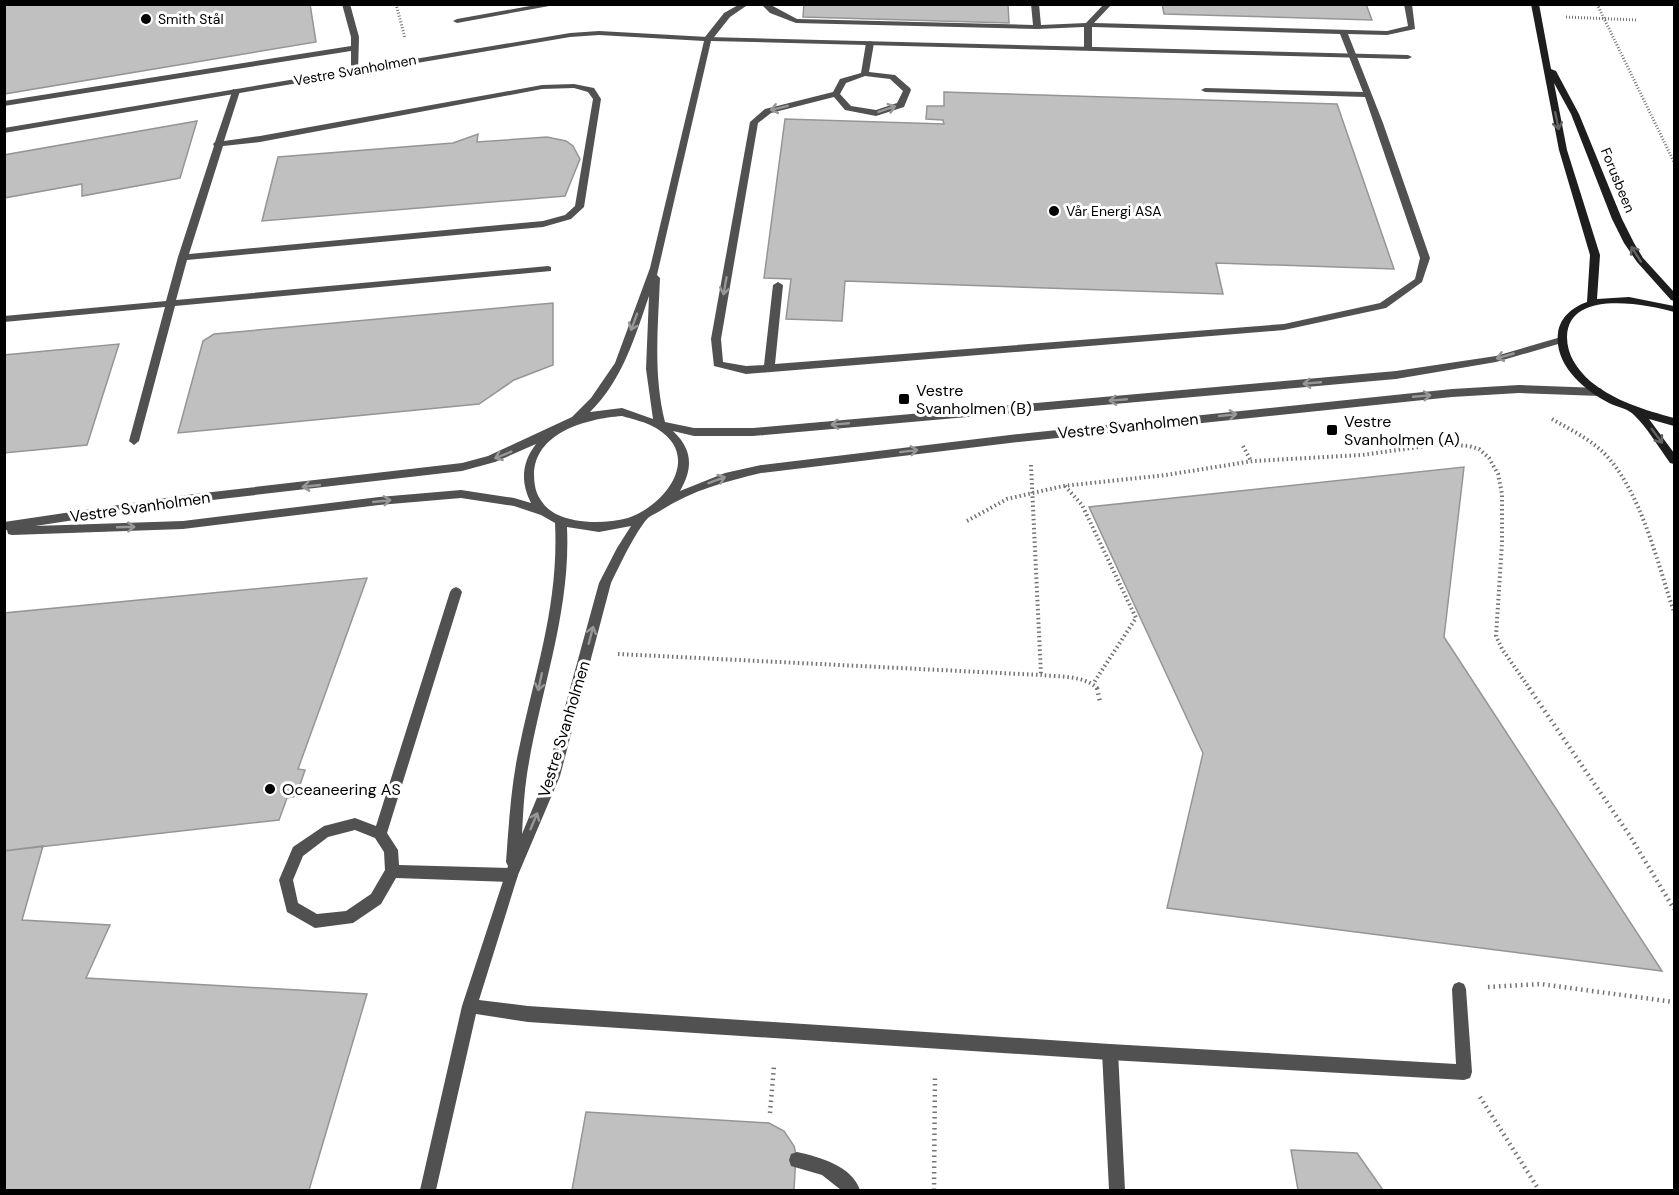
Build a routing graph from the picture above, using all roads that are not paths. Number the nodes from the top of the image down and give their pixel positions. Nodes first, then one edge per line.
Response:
1 (346, 4) edge
2 (557, 4) edge
3 (746, 4) edge
4 (764, 4) edge
5 (1035, 4) edge
6 (1109, 4) edge
7 (1408, 4) edge
8 (1536, 9) edge
9 (457, 21) dead end
10 (1088, 25) junction
11 (1037, 27) junction
12 (1343, 31) junction
13 (708, 39) junction
14 (870, 43) junction
15 (355, 48) junction
16 (1088, 48) junction
17 (1353, 56) junction
18 (1408, 57) dead end
19 (1548, 63) junction
20 (355, 70) junction
21 (865, 74) junction
22 (1205, 90) dead end
23 (236, 91) junction
24 (836, 94) junction
25 (1368, 95) junction
26 (4, 104) edge
27 (4, 130) edge
28 (218, 144) junction
29 (183, 257) junction
30 (655, 268) junction
31 (548, 269) dead end
32 (778, 285) dead end
33 (1674, 298) edge
34 (171, 303) junction
35 (1592, 303) junction
36 (1674, 309) edge
37 (4, 319) edge
38 (1562, 340) junction
39 (769, 368) junction
40 (1600, 392) junction
41 (1638, 412) junction
42 (576, 420) junction
43 (1674, 422) edge
44 (661, 424) junction
45 (556, 430) junction
46 (134, 441) dead end
47 (1674, 460) edge
48 (663, 504) junction
49 (546, 512) junction
50 (643, 517) junction
51 (561, 521) junction
52 (4, 526) edge
53 (4, 532) edge
54 (456, 592) dead end
55 (380, 834) junction
56 (392, 872) junction
57 (511, 875) junction
58 (1459, 989) road end
59 (470, 1006) junction
60 (1110, 1052) junction
61 (797, 1160) dead end
62 (428, 1191) edge
63 (852, 1191) edge
64 (1117, 1191) edge

1 - 15 street
2 - 9 street
3 - 13 street
4 - 11 street
5 - 11 street
6 - 10 street
7 - 12 street
8 - 19 main road, Forusbeen
10 - 11 street
10 - 12 street
10 - 16 street
12 - 17 street
13 - 14 street, Vestre Svanholmen
13 - 20 street, Vestre Svanholmen
13 - 30 street
14 - 16 street, Vestre Svanholmen
14 - 21 street
15 - 20 street
15 - 26 street
16 - 17 street, Vestre Svanholmen
17 - 18 street, Vestre Svanholmen
17 - 25 street
33 -> 19 main road, Forusbeen
19 -> 35 main road, Forusbeen
20 - 23 street, Vestre Svanholmen
21 - 24 street
24 -> 21 street
22 - 25 street
23 - 27 street, Vestre Svanholmen
23 - 28 street
24 -> 39 street
25 - 39 street
28 - 29 street
28 - 29 street
29 - 34 street
30 -> 42 street
30 - 44 street
31 - 34 street
32 - 39 street
34 - 37 street
34 - 46 street
35 - 36 main road
35 - 38 main road
38 - 40 main road
38 -> 44 street, Vestre Svanholmen
40 - 41 main road
48 -> 40 street, Vestre Svanholmen
41 - 43 main road
41 -> 47 main road
42 - 44 street
42 - 45 street
44 - 48 street
45 - 49 street
45 -> 52 street, Vestre Svanholmen
48 - 50 street
49 - 51 street
53 -> 49 street, Vestre Svanholmen
50 - 51 street
57 -> 50 street, Vestre Svanholmen
51 -> 57 street, Vestre Svanholmen
54 - 55 street
55 - 56 street
55 - 56 street
56 - 57 street
57 - 59 street, Vestre Svanholmen
58 - 60 street
59 - 60 street
59 - 62 street, Vestre Svanholmen
60 - 64 street
61 - 63 street

